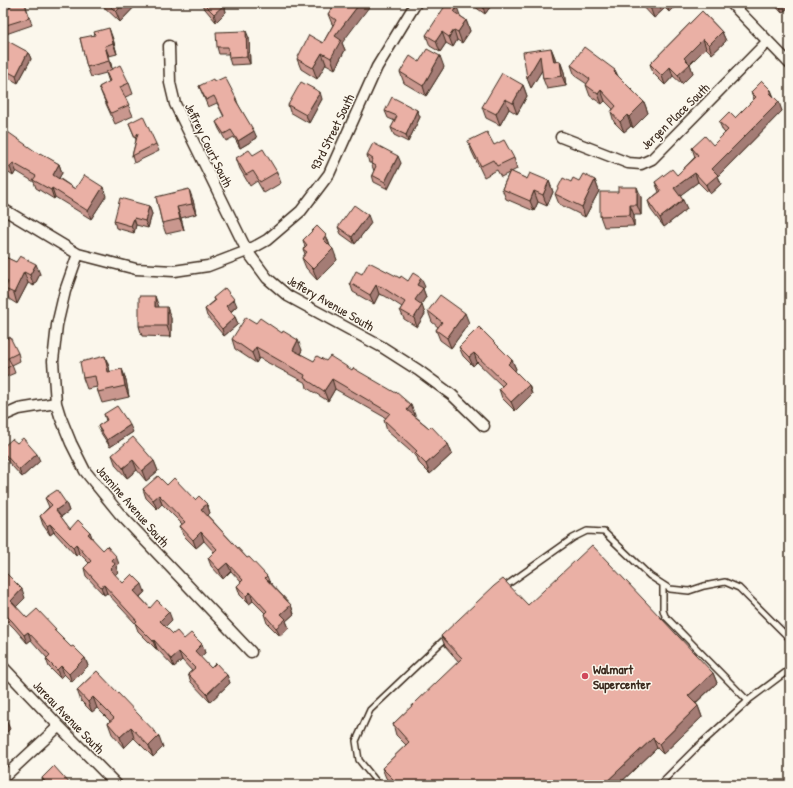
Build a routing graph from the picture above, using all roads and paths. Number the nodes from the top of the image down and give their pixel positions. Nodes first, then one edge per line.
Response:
1 (416, 3) edge
2 (731, 3) edge
3 (768, 41) junction
4 (169, 46) dead end
5 (790, 64) edge
6 (561, 137) dead end
7 (3, 209) edge
8 (247, 251) junction
9 (78, 254) junction
10 (56, 403) junction
11 (3, 416) edge
12 (484, 426) dead end
13 (663, 585) junction
14 (502, 589) edge
15 (450, 634) edge
16 (790, 639) edge
17 (251, 652) dead end
18 (3, 667) edge
19 (790, 669) edge
20 (748, 701) junction
21 (59, 726) junction
22 (3, 778) edge
23 (117, 785) edge
24 (379, 785) edge
25 (659, 785) edge

1 - 8 street, 93rd Street South
2 - 3 street
3 - 5 street
3 - 6 street, Jergen Place South
4 - 8 street, Jeffrey Court South
7 - 9 street
8 - 9 street
8 - 12 street, Jeffery Avenue South
9 - 10 street, Jasmine Avenue South
10 - 11 street
10 - 17 street, Jasmine Avenue South
13 - 14 lane
13 - 16 lane
13 - 20 lane
15 - 24 lane
18 - 21 street, Jareau Avenue South
19 - 20 lane
20 - 25 lane
21 - 22 street
21 - 23 street, Jareau Avenue South

